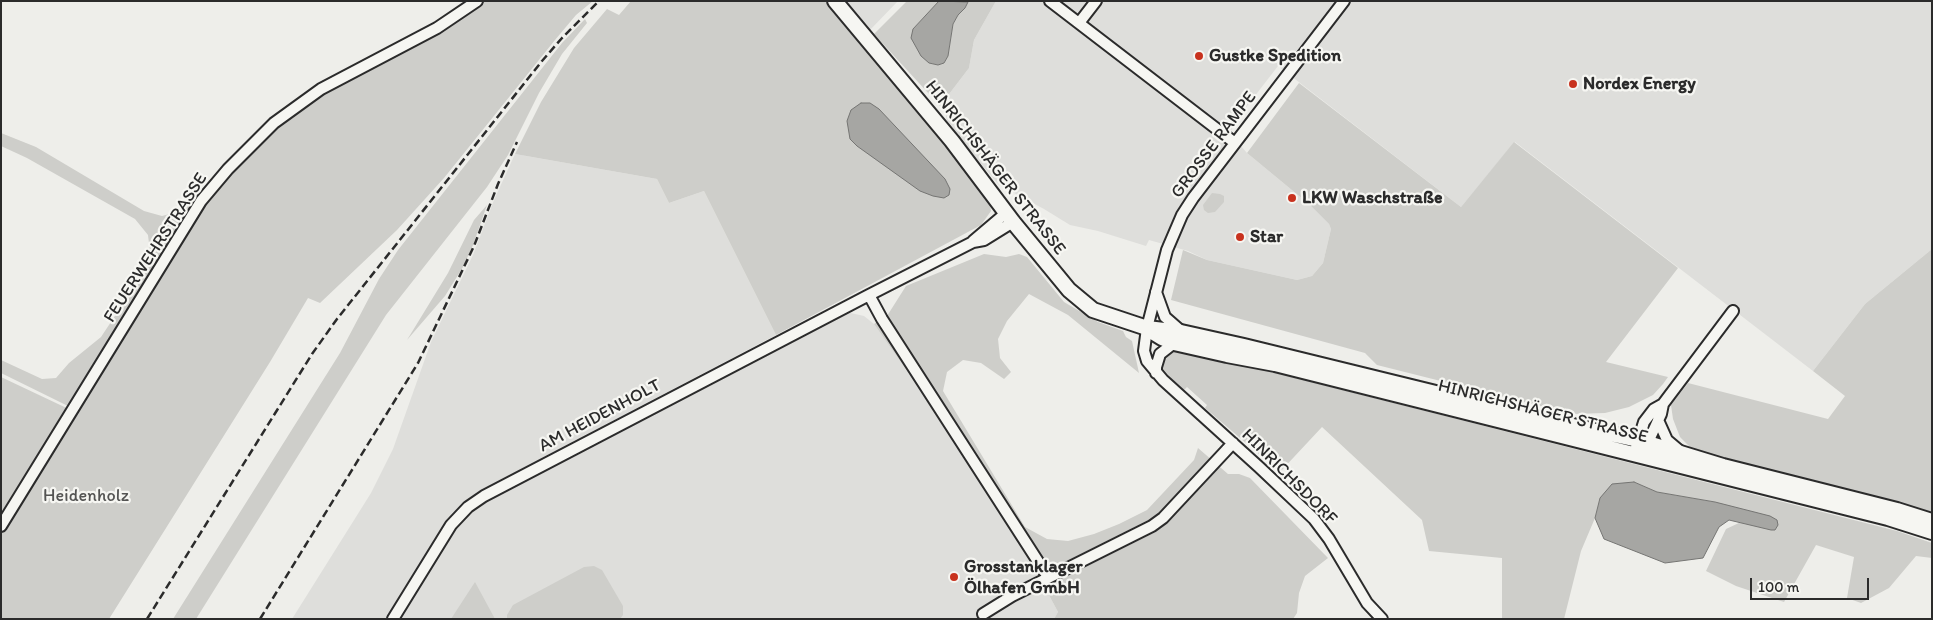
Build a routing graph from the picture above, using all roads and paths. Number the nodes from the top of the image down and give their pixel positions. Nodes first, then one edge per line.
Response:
1 (477, 1) edge
2 (835, 1) edge
3 (1050, 1) edge
4 (1096, 1) edge
5 (1344, 1) edge
6 (1079, 23) junction
7 (1235, 143) junction
8 (1009, 217) junction
9 (1156, 292) junction
10 (869, 295) junction
11 (1733, 311) dead end
12 (1147, 328) junction
13 (1178, 337) junction
14 (1156, 373) junction
15 (1663, 404) junction
16 (1658, 420) junction
17 (1233, 443) junction
18 (1641, 448) junction
19 (1683, 453) junction
20 (1932, 521) edge
21 (1, 526) edge
22 (1932, 532) edge
23 (1048, 577) junction
24 (981, 611) dead end
25 (392, 619) edge
26 (1382, 619) edge

1 - 21 street, FEUERWEHRSTRASSE
2 - 8 main road, HINRICHSHÄGER STRASSE
3 - 6 street
4 - 6 street
5 - 7 street, GROSSE RAMPE
6 - 7 street
7 - 9 street, GROSSE RAMPE
8 - 10 street, AM HEIDENHOLT
8 - 12 main road, HINRICHSHÄGER STRASSE
9 - 12 street, GROSSE RAMPE
9 - 13 street
10 - 23 street
10 - 25 street, AM HEIDENHOLT
11 - 15 street
12 - 13 main road, HINRICHSHÄGER STRASSE
12 - 14 street, HINRICHSDORF
13 - 14 street
13 - 18 main road, HINRICHSHÄGER STRASSE
14 - 17 street, HINRICHSDORF
15 - 16 street
15 - 18 street
16 - 18 street
16 - 19 street
17 - 23 street
17 - 26 street, HINRICHSDORF
18 - 19 main road, HINRICHSHÄGER STRASSE
18 - 22 main road, HINRICHSHÄGER STRASSE
19 - 20 main road, HINRICHSHÄGER STRASSE
23 - 24 street

